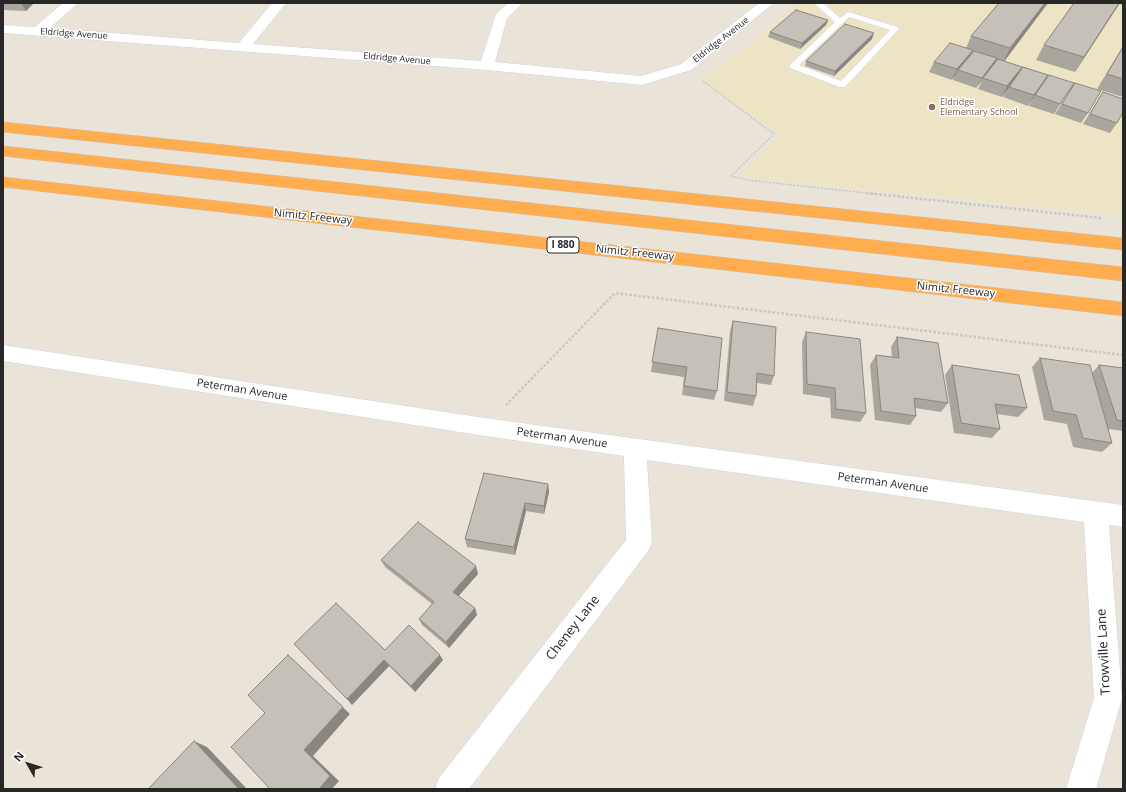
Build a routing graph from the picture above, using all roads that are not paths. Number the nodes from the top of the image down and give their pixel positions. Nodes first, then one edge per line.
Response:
1 (70, 3) edge
2 (279, 3) edge
3 (516, 3) edge
4 (768, 3) edge
5 (818, 3) edge
6 (823, 3) edge
7 (848, 14) junction
8 (840, 22) junction
9 (3, 29) edge
10 (38, 31) junction
11 (243, 47) junction
12 (487, 66) junction
13 (3, 126) edge
14 (3, 151) edge
15 (3, 182) edge
16 (1123, 244) edge
17 (1123, 274) edge
18 (1123, 309) edge
19 (3, 353) edge
20 (635, 448) junction
21 (1096, 512) junction
22 (1123, 516) edge
23 (450, 789) edge
24 (1081, 789) edge

1 - 10 street
2 - 11 street
3 - 12 street
4 - 12 street, Eldridge Avenue
5 - 8 lane
6 - 7 lane
7 - 8 lane
7 - 8 lane
9 - 10 street, Eldridge Avenue
10 - 11 street, Eldridge Avenue
11 - 12 street, Eldridge Avenue
13 - 16 highway
14 - 17 highway
15 - 18 highway, Nimitz Freeway / I 880
19 - 20 street, Peterman Avenue
20 - 21 street, Peterman Avenue
20 - 23 street, Cheney Lane
21 - 22 street, Peterman Avenue
21 - 24 street, Trowville Lane

